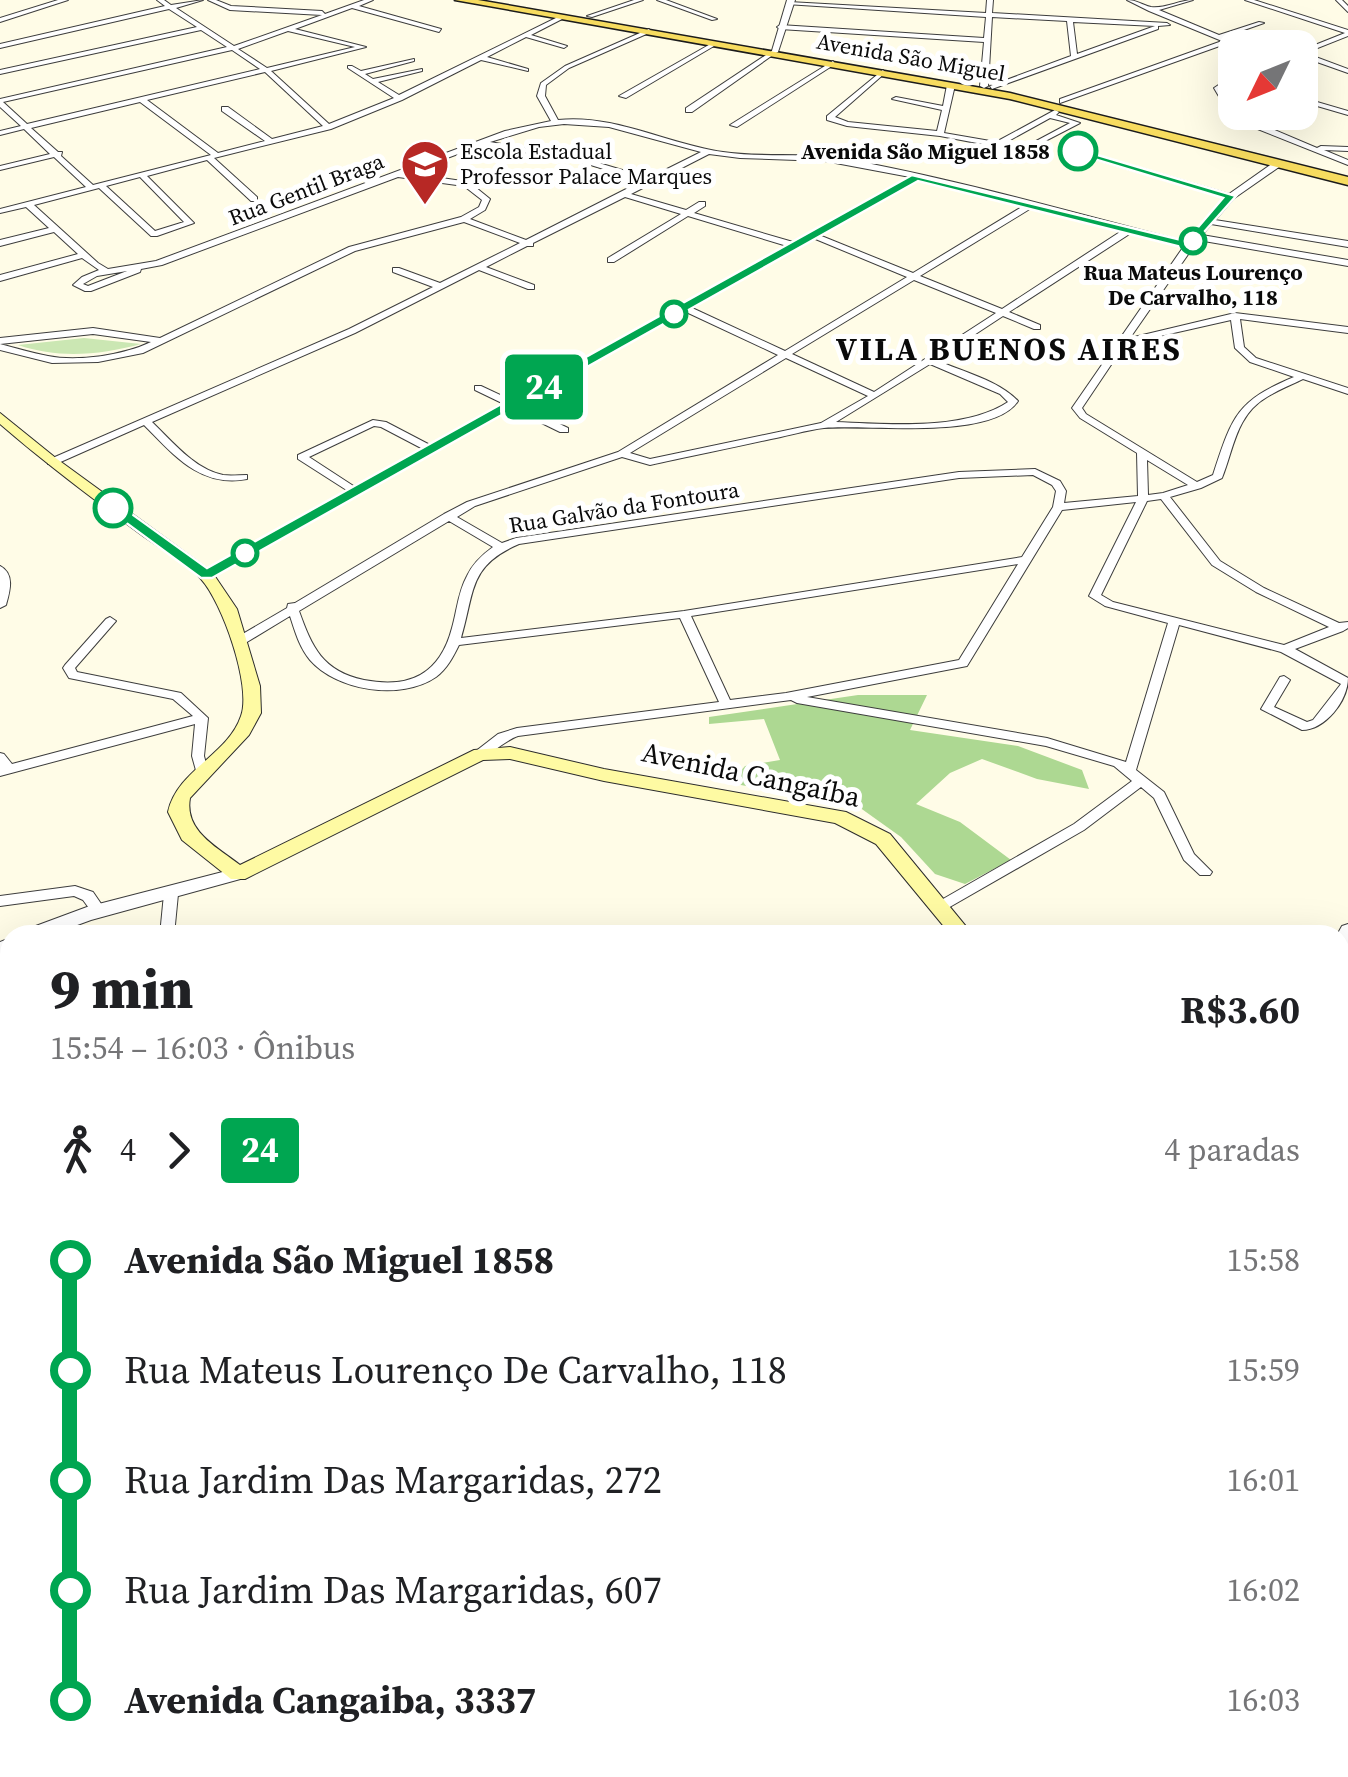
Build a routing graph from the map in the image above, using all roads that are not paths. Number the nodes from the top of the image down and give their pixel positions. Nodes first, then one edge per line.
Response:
1 (65, 0) edge
2 (160, 0) edge
3 (211, 0) edge
4 (370, 0) edge
5 (460, 0) edge
6 (495, 0) edge
7 (640, 0) edge
8 (660, 0) edge
9 (990, 0) edge
10 (1130, 0) edge
11 (1190, 0) edge
12 (1248, 0) edge
13 (1267, 0) edge
14 (197, 1) edge
15 (222, 2) edge
16 (790, 2) edge
17 (346, 7) junction
18 (173, 8) junction
19 (1150, 10) junction
20 (1275, 10) junction
21 (326, 11) junction
22 (590, 16) junction
23 (988, 16) junction
24 (562, 17) junction
25 (714, 19) dead end
26 (0, 20) edge
27 (1070, 20) junction
28 (1171, 23) junction
29 (1261, 23) dead end
30 (780, 27) junction
31 (203, 28) junction
32 (288, 29) junction
33 (439, 30) dead end
34 (649, 31) junction
35 (1348, 33) edge
36 (525, 35) junction
37 (1217, 38) joint
38 (988, 40) junction
39 (1331, 41) junction
40 (716, 42) junction
41 (0, 46) edge
42 (564, 46) dead end
43 (1218, 46) edge
44 (1318, 46) edge
45 (1348, 46) edge
46 (234, 48) junction
47 (776, 50) junction
48 (480, 57) junction
49 (1074, 57) junction
50 (412, 60) dead end
51 (1318, 60) edge
52 (833, 63) junction
53 (350, 67) dead end
54 (266, 70) junction
55 (420, 70) dead end
56 (526, 70) dead end
57 (1348, 71) edge
58 (0, 72) edge
59 (883, 72) junction
60 (360, 73) junction
61 (373, 81) junction
62 (951, 85) junction
63 (988, 86) junction
64 (623, 96) dead end
65 (399, 98) junction
66 (140, 99) junction
67 (896, 99) dead end
68 (0, 102) edge
69 (1318, 103) edge
70 (1064, 104) junction
71 (225, 108) dead end
72 (946, 109) junction
73 (689, 110) dead end
74 (1348, 112) edge
75 (1049, 115) junction
76 (555, 121) junction
77 (734, 125) dead end
78 (27, 126) junction
79 (328, 128) junction
80 (1270, 130) edge
81 (0, 133) edge
82 (940, 134) junction
83 (271, 142) junction
84 (481, 143) junction
85 (999, 143) junction
86 (1348, 149) edge
87 (1315, 150) junction
88 (1078, 151) dead end
89 (707, 152) junction
90 (59, 154) junction
91 (213, 157) junction
92 (1348, 162) edge
93 (1276, 164) junction
94 (0, 168) edge
95 (395, 174) junction
96 (142, 175) junction
97 (916, 177) junction
98 (1348, 177) edge
99 (649, 181) junction
100 (96, 187) junction
101 (624, 194) junction
102 (1230, 196) junction
103 (254, 199) dead end
104 (28, 204) junction
105 (702, 204) dead end
106 (1032, 204) junction
107 (0, 210) edge
108 (683, 214) junction
109 (464, 219) junction
110 (54, 230) junction
111 (1128, 230) junction
112 (1200, 233) junction
113 (816, 236) junction
114 (0, 244) edge
115 (530, 244) junction
116 (1348, 244) edge
117 (796, 246) junction
118 (83, 255) junction
119 (610, 260) dead end
120 (1348, 263) edge
121 (482, 268) junction
122 (105, 270) junction
123 (137, 270) junction
124 (396, 270) dead end
125 (914, 276) junction
126 (0, 278) edge
127 (443, 287) junction
128 (531, 287) dead end
129 (685, 308) junction
130 (1004, 312) junction
131 (1234, 316) junction
132 (1038, 326) dead end
133 (1348, 330) edge
134 (164, 341) junction
135 (1124, 342) junction
136 (0, 344) edge
137 (786, 355) junction
138 (930, 361) junction
139 (1299, 378) junction
140 (478, 388) dead end
141 (1348, 391) edge
142 (874, 396) junction
143 (511, 406) junction
144 (0, 417) edge
145 (145, 421) junction
146 (824, 426) junction
147 (564, 430) dead end
148 (432, 450) junction
149 (622, 454) junction
150 (1142, 454) junction
151 (52, 462) junction
152 (243, 477) dead end
153 (1197, 486) junction
154 (356, 492) junction
155 (1164, 496) junction
156 (1142, 499) junction
157 (1058, 507) junction
158 (448, 516) junction
159 (500, 547) junction
160 (1028, 558) junction
161 (0, 569) edge
162 (206, 575) junction
163 (1094, 592) joint
164 (0, 604) edge
165 (292, 606) junction
166 (684, 614) junction
167 (1175, 620) junction
168 (110, 621) dead end
169 (1344, 626) edge
170 (238, 642) junction
171 (454, 642) junction
172 (1285, 649) junction
173 (1284, 680) dead end
174 (1348, 683) edge
175 (786, 697) junction
176 (727, 706) junction
177 (202, 718) junction
178 (517, 732) junction
179 (510, 753) junction
180 (480, 754) junction
181 (0, 757) edge
182 (1130, 769) junction
183 (5, 771) edge
184 (202, 771) junction
185 (1142, 780) junction
186 (1205, 872) dead end
187 (238, 874) junction
188 (170, 894) junction
189 (0, 901) edge
190 (940, 907) junction
191 (99, 911) junction
192 (59, 925) edge
193 (167, 925) edge
194 (955, 925) edge

1 - 26 street
2 - 18 street
3 - 15 street
4 - 17 street
5 - 24 main road, Avenida São Miguel
6 - 22 main road, Avenida São Miguel
7 - 22 street
8 - 25 street
9 - 23 street
10 - 19 street
11 - 19 street
12 - 20 street
13 - 20 street
14 - 18 street
15 - 21 street
16 - 23 street
16 - 30 street
17 - 21 street
17 - 33 street
18 - 31 street
18 - 41 street
19 - 28 street
20 - 35 street
21 - 32 street
22 - 47 main road, Avenida São Miguel
23 - 27 street
23 - 38 street
24 - 34 main road, Avenida São Miguel
24 - 36 street
27 - 28 street
27 - 49 street
28 - 37 street
28 - 49 street
29 - 37 street
30 - 38 street
30 - 47 street
31 - 46 street
31 - 58 street
32 - 46 street
32 - 54 street
34 - 40 main road, Avenida São Miguel
34 - 76 street
35 - 39 street
36 - 42 street
36 - 48 street
38 - 63 street
39 - 44 street
39 - 45 street
40 - 47 main road, Avenida São Miguel
40 - 64 street
43 - 70 street
46 - 54 street
46 - 68 street
47 - 52 main road, Avenida São Miguel
47 - 63 main road, Avenida São Miguel
47 - 73 street
48 - 56 street
48 - 65 street
49 - 63 street
50 - 60 street
51 - 57 street
52 - 59 main road, Avenida São Miguel
52 - 77 street
53 - 60 street
54 - 66 street
54 - 79 street
55 - 61 street
59 - 62 main road, Avenida São Miguel
59 - 82 street
60 - 61 street
61 - 65 street
62 - 70 main road, Avenida São Miguel
62 - 72 street
63 - 70 main road, Avenida São Miguel
65 - 79 street
66 - 78 street
66 - 91 street
67 - 72 street
68 - 78 street
69 - 74 street
70 - 75 street
70 - 93 main road, Avenida São Miguel
70 - 98 main road, Avenida São Miguel
71 - 83 street
72 - 82 street
75 - 85 street
75 - 85 street
76 - 84 street, Rua Gentil Braga
76 - 89 street, Rua Gentil Braga
78 - 81 street
78 - 90 street
79 - 83 street
80 - 87 street
82 - 85 street
83 - 91 street
84 - 95 street, Rua Gentil Braga
84 - 99 street
86 - 87 street
87 - 92 street
88 - 102 street
89 - 97 street, Rua Gentil Braga
89 - 99 street
90 - 94 street
90 - 100 street
91 - 96 street
91 - 103 street
93 - 98 main road, Avenida São Miguel
93 - 102 street
95 - 109 street
95 - 123 street, Rua Gentil Braga
96 - 100 street
96 - 100 street
97 - 106 street, Rua Gentil Braga
97 - 113 street
99 - 101 street
100 - 104 street
101 - 108 street
101 - 115 street
102 - 112 street
104 - 107 street
104 - 110 street
105 - 108 street
106 - 111 street, Rua Gentil Braga
106 - 125 street
108 - 117 street
108 - 119 street
109 - 115 street
109 - 134 street
110 - 114 street
110 - 118 street
111 - 112 street, Rua Gentil Braga
111 - 130 street
112 - 116 street
112 - 120 street
112 - 135 street
113 - 117 street
113 - 125 street
115 - 121 street
117 - 129 street
118 - 122 street
118 - 126 street
121 - 127 street
121 - 128 street
122 - 123 street, Rua Gentil Braga
122 - 123 street, Rua Gentil Braga
124 - 127 street
125 - 130 street
125 - 137 street
127 - 145 street
129 - 137 street
129 - 143 street
130 - 132 street
130 - 138 street
131 - 133 street
131 - 135 street
131 - 139 street
134 - 136 street
134 - 136 street
135 - 150 street
137 - 142 street
137 - 149 street
138 - 142 street
138 - 146 street
139 - 141 street
139 - 153 street
140 - 143 street
142 - 146 street
143 - 147 street
143 - 148 street
144 - 151 main road
145 - 151 street
145 - 152 street
146 - 149 street
148 - 154 street
148 - 154 street
149 - 158 street
150 - 153 street
150 - 156 street
151 - 162 main road
153 - 155 street
154 - 162 street
155 - 156 street
155 - 169 street
156 - 157 street
156 - 163 street
157 - 159 street, Rua Galvão da Fontoura
157 - 160 street
158 - 159 street
158 - 165 street
159 - 171 street, Rua Galvão da Fontoura
160 - 166 street
160 - 175 street
161 - 164 street
162 - 170 main road
163 - 167 street
165 - 170 street
165 - 171 street, Rua Galvão da Fontoura
166 - 171 street
166 - 176 street
167 - 172 street
167 - 182 street
168 - 177 street
169 - 172 street
170 - 184 main road
172 - 174 street
173 - 174 street
175 - 176 street
175 - 182 street
176 - 178 street
177 - 183 street
177 - 184 street
178 - 179 street
178 - 180 street
179 - 180 main road, Avenida Cangaíba
179 - 190 main road, Avenida Cangaíba
180 - 187 main road
181 - 183 street
182 - 185 street
184 - 187 main road
185 - 186 street
185 - 190 street
187 - 188 street
188 - 191 street
188 - 193 street
189 - 191 street
190 - 194 main road, Avenida Cangaíba
191 - 192 street

